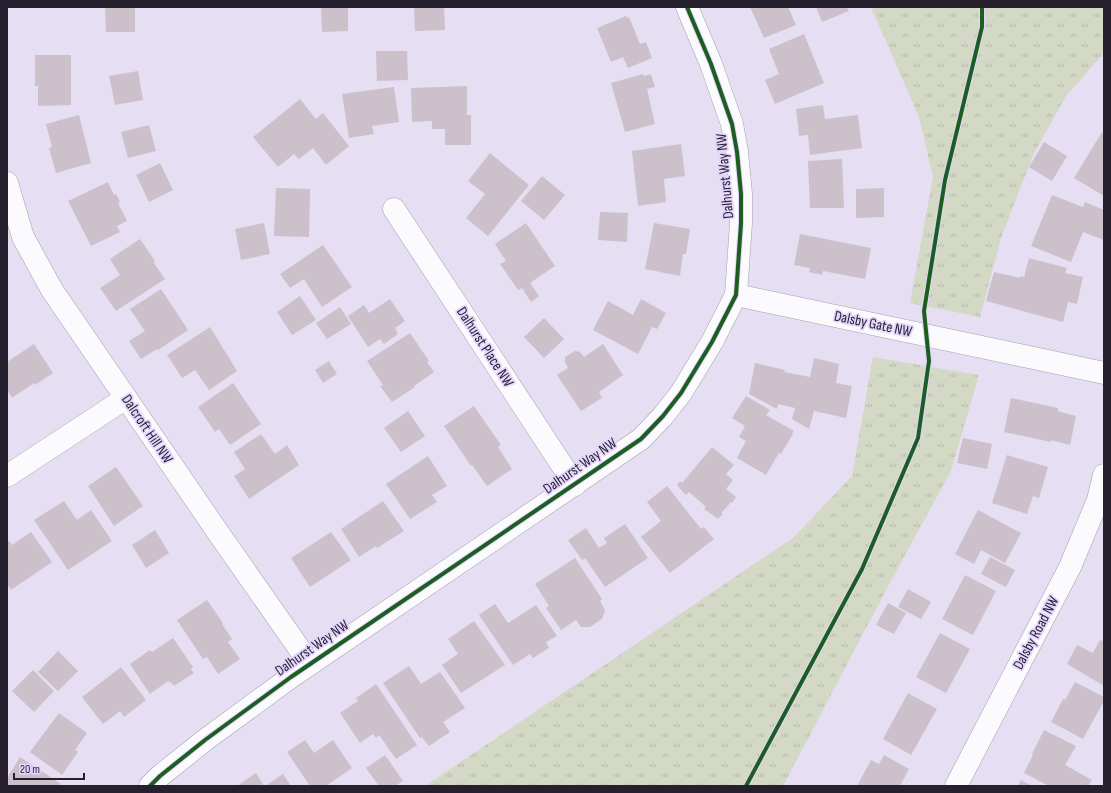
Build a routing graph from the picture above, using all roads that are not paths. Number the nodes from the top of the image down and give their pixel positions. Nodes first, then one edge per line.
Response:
1 (687, 7) edge
2 (7, 183) edge
3 (10, 206) edge
4 (394, 209) dead end
5 (736, 295) junction
6 (1104, 373) edge
7 (126, 398) junction
8 (1104, 475) edge
9 (7, 476) edge
10 (575, 485) junction
11 (310, 664) junction
12 (150, 786) edge
13 (956, 786) edge

1 - 5 street, Dalhurst Way NW
2 - 3 street, Dalcroft Hill NW
3 - 7 street, Dalcroft Hill NW
4 - 10 street, Dalhurst Place NW
5 - 6 street, Dalsby Gate NW
5 - 10 street, Dalhurst Way NW
7 - 9 street
7 - 11 street, Dalcroft Hill NW
8 - 13 street, Dalsby Road NW
10 - 11 street, Dalhurst Way NW
11 - 12 street, Dalhurst Way NW

